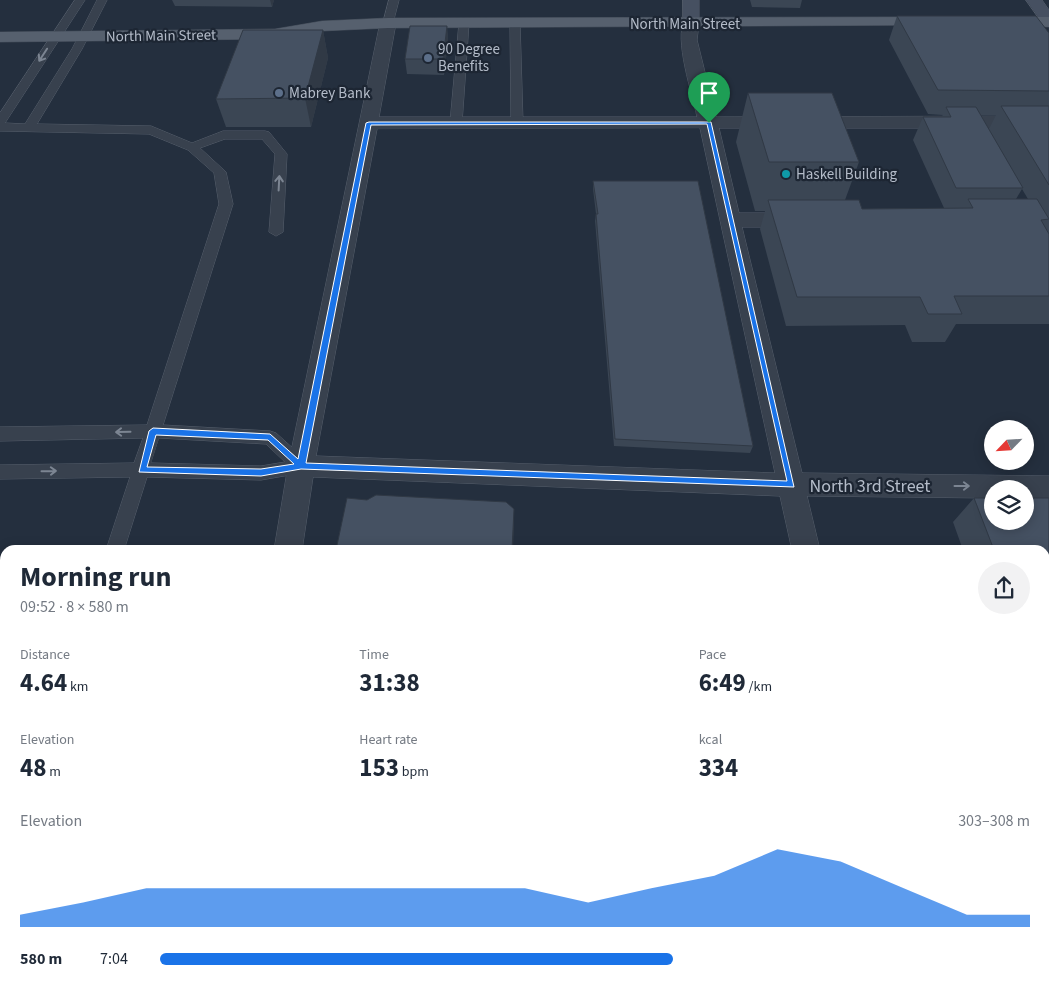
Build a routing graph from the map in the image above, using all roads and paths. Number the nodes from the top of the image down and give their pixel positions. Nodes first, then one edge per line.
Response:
1 (80, 0) edge
2 (102, 0) edge
3 (394, 0) edge
4 (691, 0) edge
5 (1034, 0) edge
6 (0, 21) edge
7 (66, 21) junction
8 (1049, 21) edge
9 (92, 22) junction
10 (947, 22) edge
11 (985, 22) edge
12 (388, 23) junction
13 (464, 23) junction
14 (515, 23) junction
15 (691, 23) junction
16 (322, 26) junction
17 (0, 37) edge
18 (55, 37) junction
19 (84, 37) junction
20 (0, 122) edge
21 (972, 122) junction
22 (1049, 122) edge
23 (369, 123) junction
24 (456, 123) junction
25 (517, 123) junction
26 (709, 123) junction
27 (0, 127) edge
28 (29, 127) junction
29 (985, 145) edge
30 (192, 147) junction
31 (731, 220) junction
32 (823, 220) edge
33 (276, 232) dead end
34 (153, 431) junction
35 (0, 434) edge
36 (301, 466) junction
37 (142, 470) junction
38 (0, 472) edge
39 (791, 485) junction
40 (1049, 486) edge
41 (117, 545) edge
42 (289, 545) edge
43 (805, 545) edge

1 - 7 lane
2 - 9 lane
3 - 12 lane
4 - 15 street
5 - 8 street
6 - 7 main road, North Main Street
7 - 9 main road, North Main Street
7 - 18 lane
8 - 11 main road
9 - 16 main road, North Main Street
9 - 19 lane
10 - 15 main road, North Main Street
12 - 13 main road, North Main Street
12 - 16 main road, North Main Street
12 - 23 street
13 - 14 main road, North Main Street
13 - 24 lane
14 - 15 main road, North Main Street
14 - 25 lane
15 - 26 street
16 - 19 main road, North Main Street
17 - 18 main road, North Main Street
18 - 19 main road, North Main Street
18 -> 20 lane
19 - 28 lane
21 - 22 street
21 - 26 street
21 - 29 street
23 - 24 street
23 - 36 street
24 - 25 street
25 - 26 street
26 - 31 street
27 - 28 lane
28 - 30 lane
33 -> 30 lane
30 - 34 lane
31 - 32 street
31 - 39 street
34 -> 35 lane
34 - 36 lane
34 - 37 lane
36 - 37 lane
36 - 39 street, North 3rd Street
36 - 42 street
38 -> 37 lane
37 - 41 lane
39 -> 40 street, North 3rd Street
39 - 43 street

